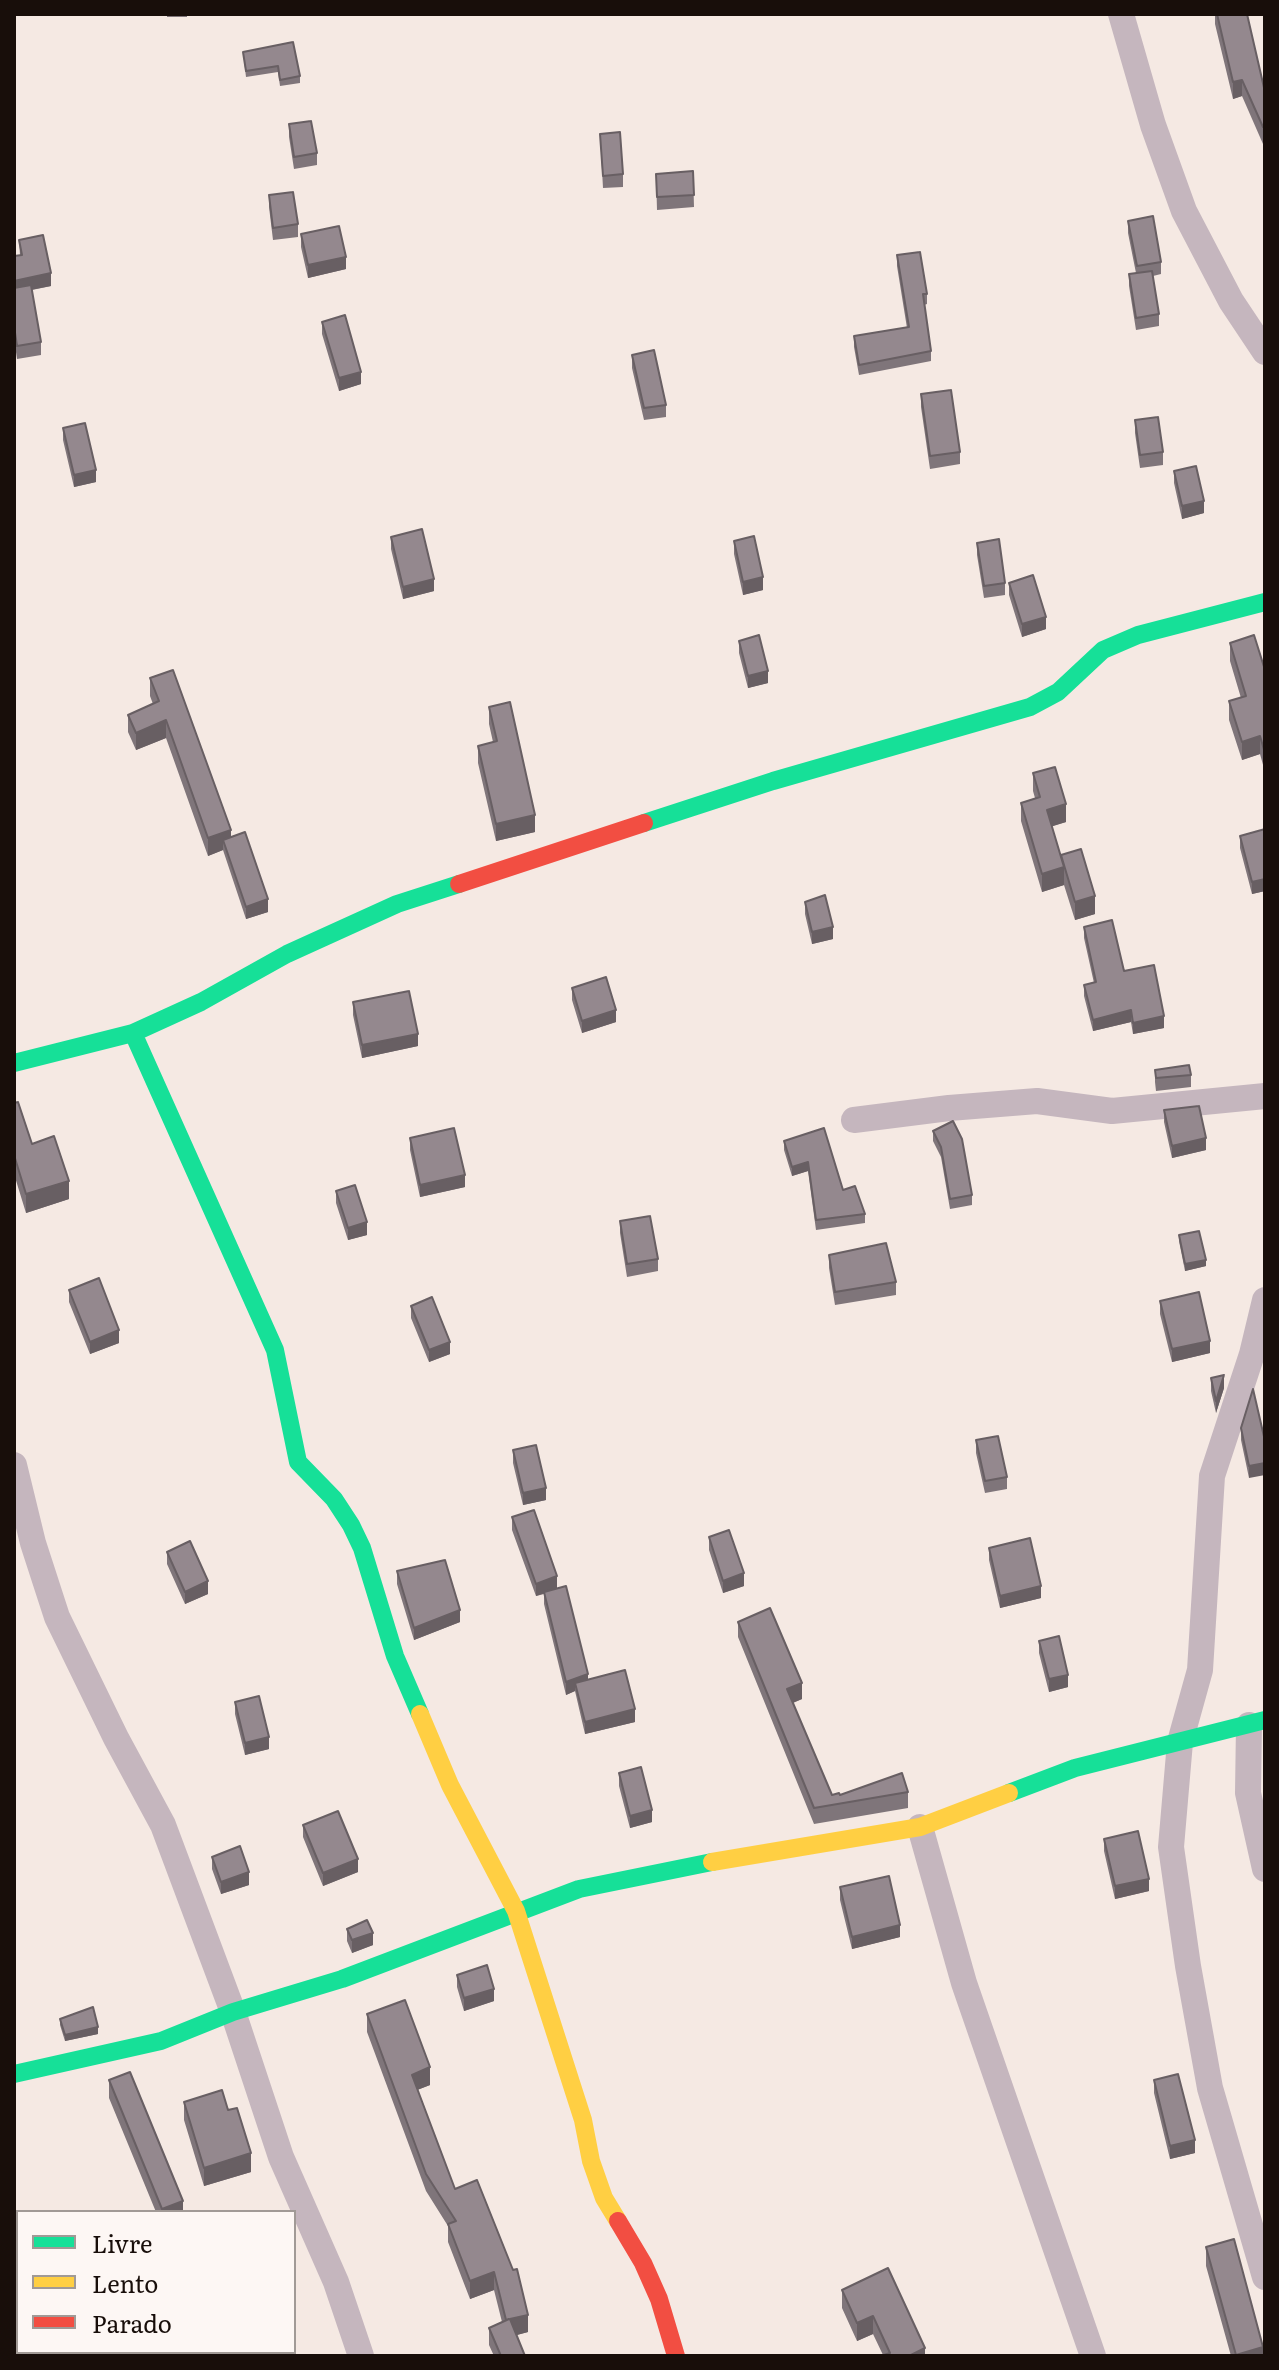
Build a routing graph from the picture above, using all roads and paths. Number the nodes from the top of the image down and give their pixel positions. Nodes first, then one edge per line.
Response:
1 (1121, 14) edge
2 (1265, 352) edge
3 (1265, 602) edge
4 (133, 1033) junction
5 (14, 1063) edge
6 (1265, 1096) edge
7 (854, 1120) dead end
8 (1265, 1300) edge
9 (14, 1465) edge
10 (1257, 1722) edge
11 (1180, 1742) junction
12 (920, 1827) junction
13 (1265, 1869) edge
14 (516, 1911) junction
15 (233, 2012) junction
16 (14, 2074) edge
17 (1265, 2277) edge
18 (361, 2356) edge
19 (676, 2356) edge
20 (1093, 2356) edge

1 - 2 street
3 - 4 street
4 - 5 street
4 - 14 street
6 - 7 street
8 - 11 street
9 - 15 street
10 - 11 street
10 - 13 street
11 - 12 street
11 - 17 street
12 - 14 street
12 - 20 street
14 - 15 street
14 - 19 street
15 - 16 street
15 - 18 street

